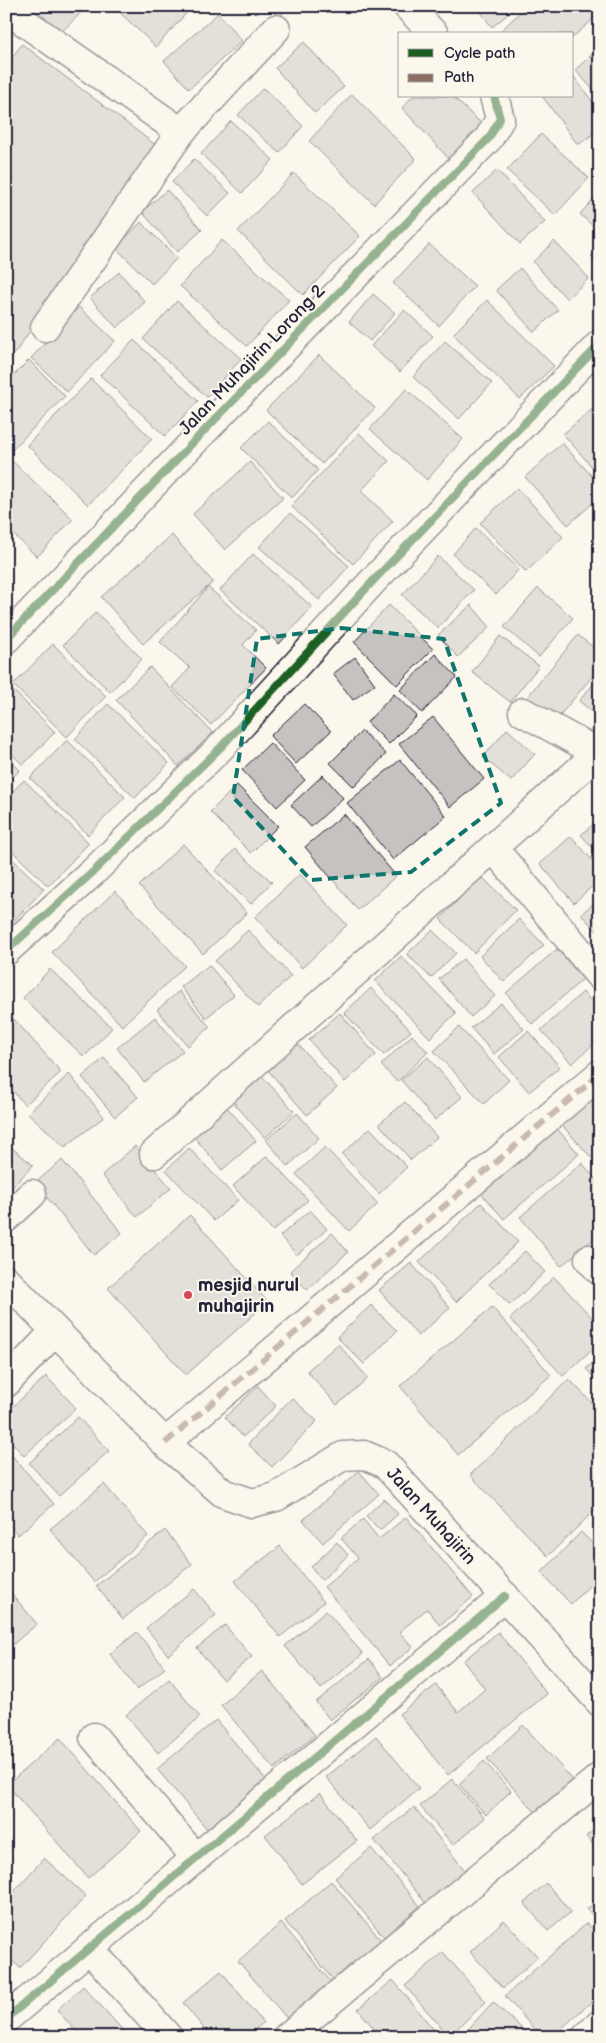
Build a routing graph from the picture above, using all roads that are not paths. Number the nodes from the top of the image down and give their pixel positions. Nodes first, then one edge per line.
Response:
1 (407, 6) edge
2 (6, 9) edge
3 (276, 29) dead end
4 (432, 32) edge
5 (495, 98) edge
6 (181, 132) junction
7 (45, 327) dead end
8 (600, 344) edge
9 (6, 638) edge
10 (523, 712) dead end
11 (599, 753) edge
12 (494, 849) junction
13 (6, 951) edge
14 (600, 976) edge
15 (600, 1074) edge
16 (154, 1154) dead end
17 (32, 1194) dead end
18 (6, 1218) edge
19 (6, 1280) edge
20 (55, 1331) junction
21 (6, 1383) edge
22 (165, 1443) junction
23 (505, 1596) junction
24 (600, 1702) edge
25 (94, 1736) dead end
26 (600, 1777) edge
27 (196, 1858) junction
28 (89, 1948) junction
29 (12, 2005) edge
30 (600, 2024) edge
31 (168, 2037) edge
32 (287, 2037) edge
33 (586, 2037) edge

1 - 4 street
2 - 6 street
3 - 6 street
5 - 9 street, Jalan Muhajirin Lorong 2
6 - 7 street
8 - 13 street
10 - 11 street
11 - 12 street
12 - 14 street
12 - 16 street
15 - 22 street
17 - 18 street
19 - 20 street, Jalan Muhajirin
20 - 21 street
20 - 22 street, Jalan Muhajirin
22 - 23 street, Jalan Muhajirin
23 - 24 street, Jalan Muhajirin
23 - 27 street
25 - 27 street
26 - 32 street
27 - 28 street
28 - 29 street
28 - 31 street
30 - 33 street

